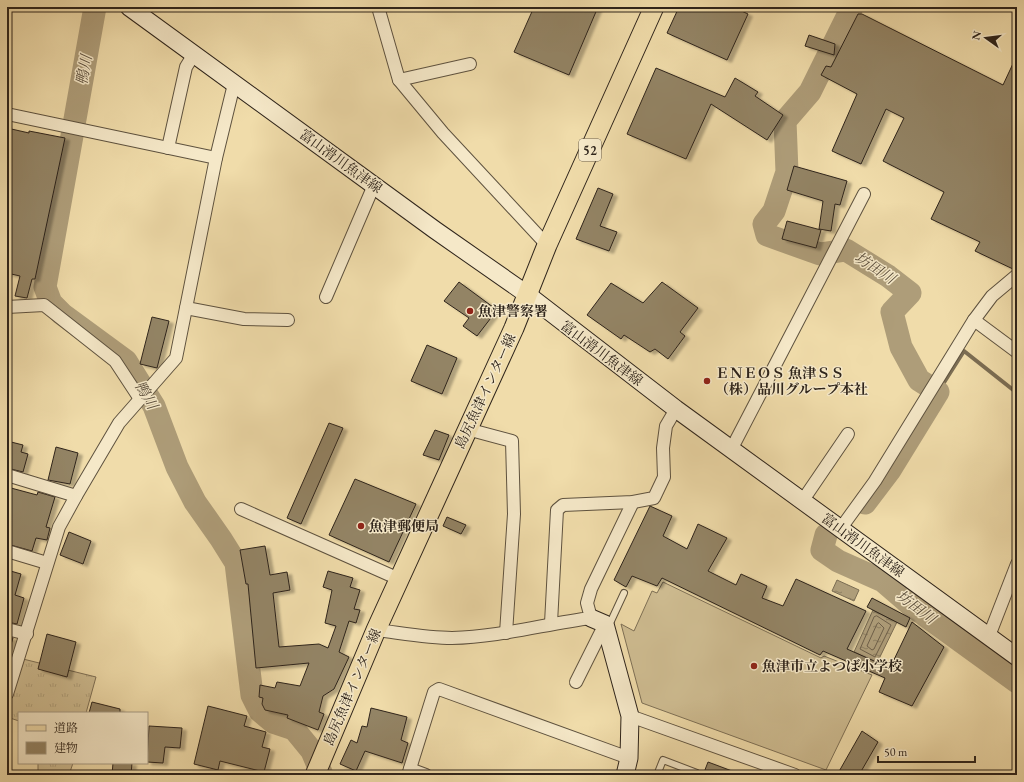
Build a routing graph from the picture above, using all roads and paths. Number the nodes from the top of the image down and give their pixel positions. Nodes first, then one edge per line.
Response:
1 (129, 7) edge
2 (378, 7) edge
3 (654, 7) edge
4 (194, 54) junction
5 (470, 64) dead end
6 (399, 80) junction
7 (234, 84) junction
8 (7, 114) edge
9 (168, 148) junction
10 (216, 158) junction
11 (374, 185) junction
12 (864, 194) dead end
13 (547, 245) junction
14 (1017, 275) edge
15 (528, 295) junction
16 (326, 297) dead end
17 (7, 307) edge
18 (186, 308) junction
19 (288, 320) dead end
20 (974, 320) junction
21 (1017, 352) edge
22 (140, 399) junction
23 (676, 409) junction
24 (467, 429) junction
25 (848, 434) dead end
26 (732, 448) junction
27 (7, 475) edge
28 (76, 496) junction
29 (803, 500) junction
30 (633, 502) junction
31 (241, 509) dead end
32 (841, 528) junction
33 (7, 551) edge
34 (47, 563) junction
35 (1017, 564) edge
36 (399, 578) junction
37 (624, 593) dead end
38 (598, 621) junction
39 (551, 623) junction
40 (7, 629) edge
41 (376, 630) junction
42 (506, 633) junction
43 (27, 634) junction
44 (989, 636) junction
45 (1017, 657) edge
46 (11, 670) edge
47 (576, 682) dead end
48 (7, 694) edge
49 (630, 716) junction
50 (629, 758) junction
51 (409, 772) edge
52 (315, 775) edge
53 (426, 775) edge
54 (625, 775) edge
55 (657, 775) edge
56 (696, 775) edge
57 (795, 775) edge

1 - 4 main road, 富山滑川魚津線
2 - 6 street
3 - 13 main road, 島尻魚津インター線 / 52
4 - 7 main road, 富山滑川魚津線
4 - 9 street
5 - 6 street
6 - 13 street
7 - 10 street
7 - 11 main road, 富山滑川魚津線
8 - 9 street
9 - 10 street
10 - 18 street
11 - 15 main road, 富山滑川魚津線
11 - 16 street
12 - 26 street
13 - 15 main road, 島尻魚津インター線 / 52
14 - 20 street
15 - 23 main road, 富山滑川魚津線
15 - 24 main road, 島尻魚津インター線 / 52
17 - 22 street
18 - 19 street
18 - 22 street
20 - 21 street
20 - 32 street
22 - 28 street
23 - 26 main road, 富山滑川魚津線
23 - 30 street
24 - 36 main road, 島尻魚津インター線 / 52
24 - 42 street
25 - 29 street
26 - 29 main road, 富山滑川魚津線
27 - 28 street
28 - 34 street
29 - 32 main road, 富山滑川魚津線
30 - 38 street
30 - 39 street
31 - 36 street
32 - 44 main road, 富山滑川魚津線
33 - 34 street
34 - 43 street
35 - 44 street
36 - 41 main road, 島尻魚津インター線 / 52
37 - 38 lane
38 - 39 street
38 - 47 street
38 - 49 main road
39 - 42 street
40 - 43 street
41 - 42 street
41 - 52 main road, 島尻魚津インター線 / 52
43 - 46 street
44 - 45 main road, 富山滑川魚津線
46 - 48 street
49 - 50 main road
49 - 57 street
50 - 51 street
50 - 54 main road
51 - 53 street
55 - 56 lane

